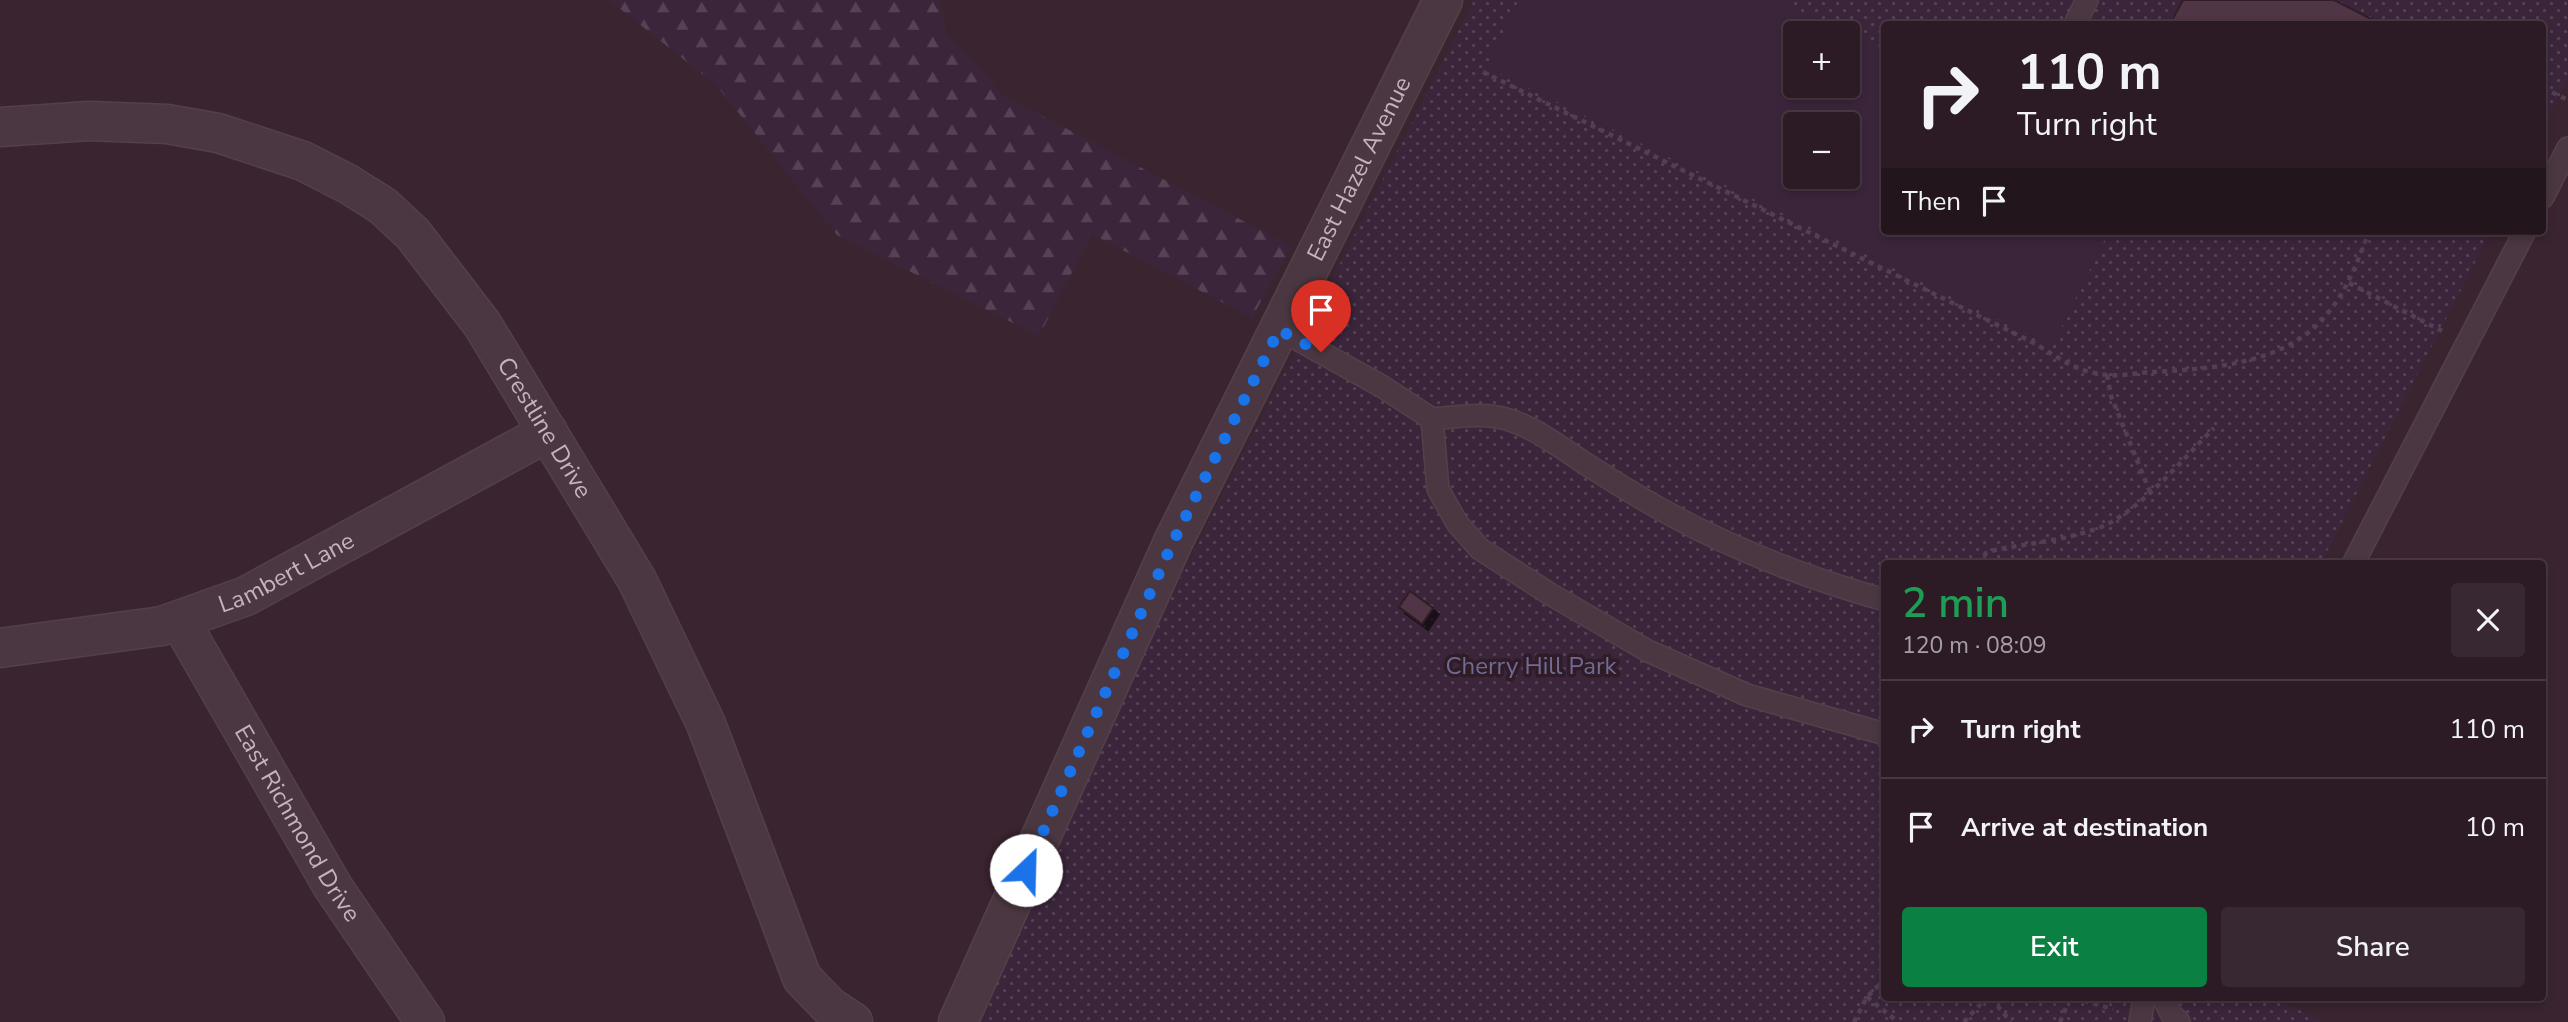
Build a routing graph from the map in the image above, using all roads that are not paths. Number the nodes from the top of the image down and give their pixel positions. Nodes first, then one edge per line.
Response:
1 (1443, 0) edge
2 (2087, 0) edge
3 (2076, 21) edge
4 (0, 127) edge
5 (2568, 148) edge
6 (2546, 191) edge
7 (2523, 235) edge
8 (1279, 330) junction
9 (1432, 419) junction
10 (548, 432) junction
11 (2355, 560) edge
12 (1881, 599) edge
13 (180, 621) junction
14 (0, 648) edge
15 (1881, 733) edge
16 (2165, 1001) edge
17 (425, 1022) edge
18 (853, 1022) edge
19 (958, 1022) edge
20 (2179, 1022) edge

1 - 8 street, East Hazel Avenue
2 - 3 lane
4 - 10 street, Crestline Drive
5 - 6 lane
7 - 11 lane
8 - 9 lane
8 - 19 street, East Hazel Avenue
9 - 12 lane
9 - 15 lane
10 - 13 street, Lambert Lane
10 - 18 street, Crestline Drive
13 - 14 street, Lambert Lane
13 - 17 street, East Richmond Drive
16 - 20 lane

